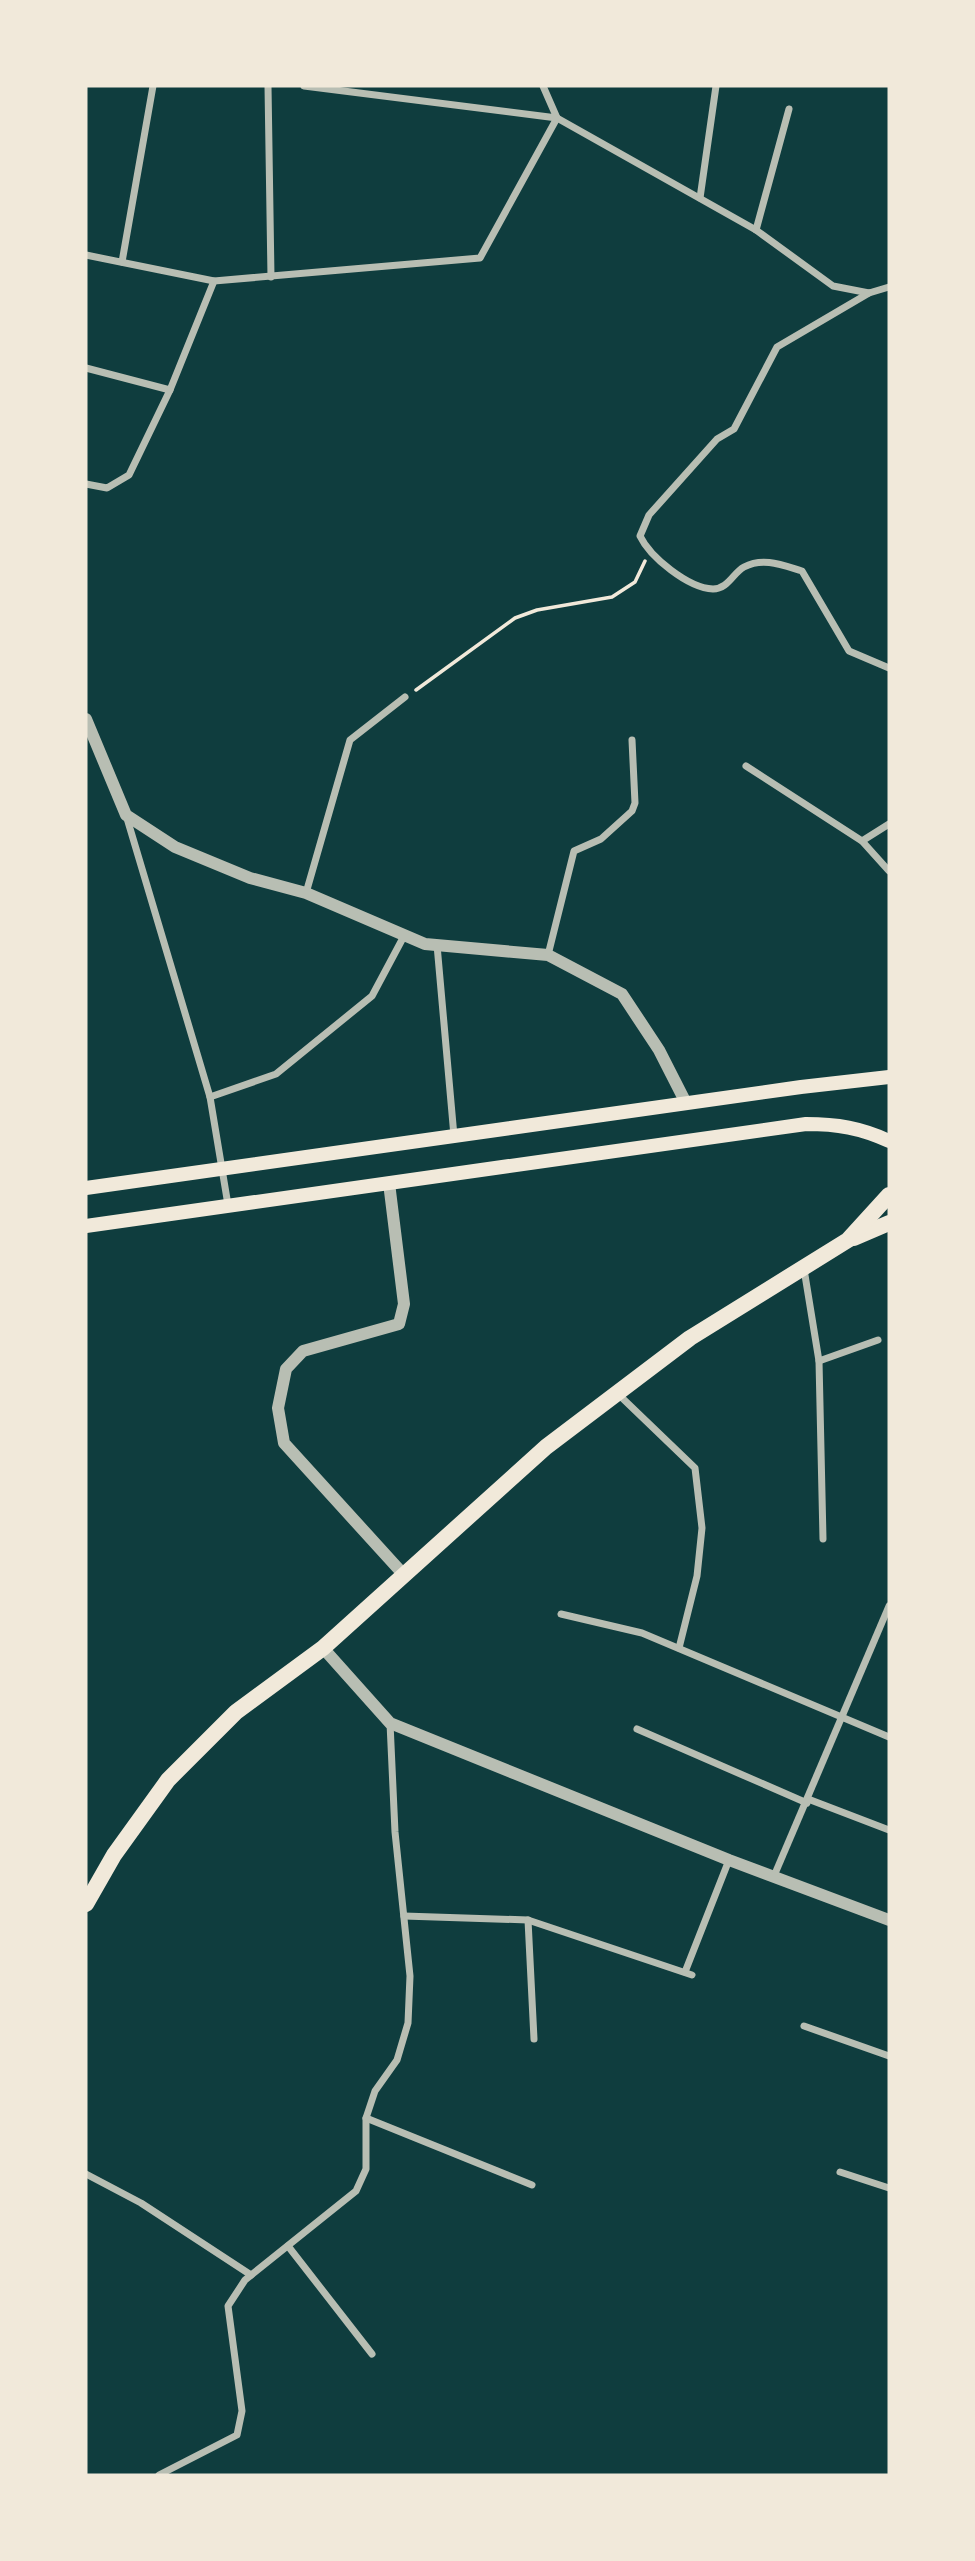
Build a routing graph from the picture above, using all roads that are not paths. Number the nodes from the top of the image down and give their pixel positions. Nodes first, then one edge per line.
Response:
1 (153, 86) edge
2 (268, 86) edge
3 (304, 86) edge
4 (543, 86) edge
5 (716, 86) edge
6 (789, 108) dead end
7 (557, 118) junction
8 (700, 198) junction
9 (757, 230) junction
10 (86, 255) edge
11 (122, 262) junction
12 (271, 276) junction
13 (214, 281) junction
14 (889, 287) edge
15 (869, 293) junction
16 (86, 368) edge
17 (170, 390) junction
18 (86, 484) edge
19 (889, 668) edge
20 (405, 697) road end
21 (86, 719) edge
22 (632, 740) dead end
23 (746, 765) dead end
24 (126, 815) junction
25 (889, 824) edge
26 (862, 841) junction
27 (889, 871) edge
28 (306, 893) junction
29 (404, 936) junction
30 (437, 945) junction
31 (548, 955) junction
32 (889, 1077) edge
33 (210, 1097) junction
34 (686, 1103) junction
35 (454, 1136) junction
36 (889, 1141) edge
37 (223, 1169) junction
38 (389, 1183) junction
39 (86, 1188) edge
40 (889, 1195) edge
41 (228, 1206) junction
42 (889, 1223) edge
43 (86, 1226) edge
44 (848, 1240) junction
45 (804, 1268) junction
46 (878, 1340) dead end
47 (819, 1361) junction
48 (617, 1393) junction
49 (823, 1539) dead end
50 (404, 1575) junction
51 (889, 1606) edge
52 (561, 1614) dead end
53 (323, 1648) junction
54 (679, 1648) junction
55 (842, 1717) junction
56 (390, 1723) junction
57 (636, 1729) dead end
58 (889, 1737) edge
59 (808, 1801) junction
60 (889, 1830) edge
61 (729, 1860) junction
62 (774, 1876) junction
63 (86, 1904) edge
64 (404, 1916) junction
65 (528, 1920) junction
66 (889, 1920) edge
67 (804, 2026) dead end
68 (534, 2039) dead end
69 (889, 2056) edge
70 (366, 2118) junction
71 (840, 2172) dead end
72 (86, 2174) edge
73 (532, 2185) dead end
74 (889, 2188) edge
75 (288, 2246) junction
76 (251, 2275) junction
77 (372, 2354) dead end
78 (159, 2475) edge

1 - 11 street
2 - 12 street
3 - 7 street
4 - 7 street
5 - 8 street
6 - 9 street
7 - 8 street
7 - 12 street
8 - 9 street
9 - 15 street
10 - 11 street
11 - 13 street
12 - 13 street
13 - 17 street
14 - 15 street
15 - 19 street
16 - 17 street
17 - 18 street
20 - 28 street
21 - 24 street
22 - 31 street
23 - 26 street
24 - 28 street
24 - 33 street
25 - 26 street
26 - 27 street
28 - 29 street
29 - 30 street
29 - 33 street
30 - 31 street
30 - 35 street
31 - 34 street
32 - 34 main road
33 - 37 street
34 - 35 main road
35 - 37 main road
36 - 38 main road
37 - 39 main road
37 - 41 street
38 - 41 main road
38 - 50 street
40 - 44 main road
41 - 43 main road
42 - 44 main road
44 - 45 main road
45 - 47 street
45 - 48 main road
46 - 47 street
47 - 49 street
48 - 50 main road
48 - 54 street
50 - 53 main road
51 - 55 street
52 - 54 street
53 - 56 street
53 - 63 main road
54 - 55 street
55 - 58 street
55 - 59 street
56 - 61 street
56 - 64 street
57 - 59 street
59 - 60 street
59 - 62 street
61 - 62 street
61 - 65 street
62 - 66 street
64 - 65 street
64 - 70 street
65 - 68 street
67 - 69 street
70 - 73 street
70 - 75 street
71 - 74 street
72 - 76 street
75 - 76 street
75 - 77 street
76 - 78 street

